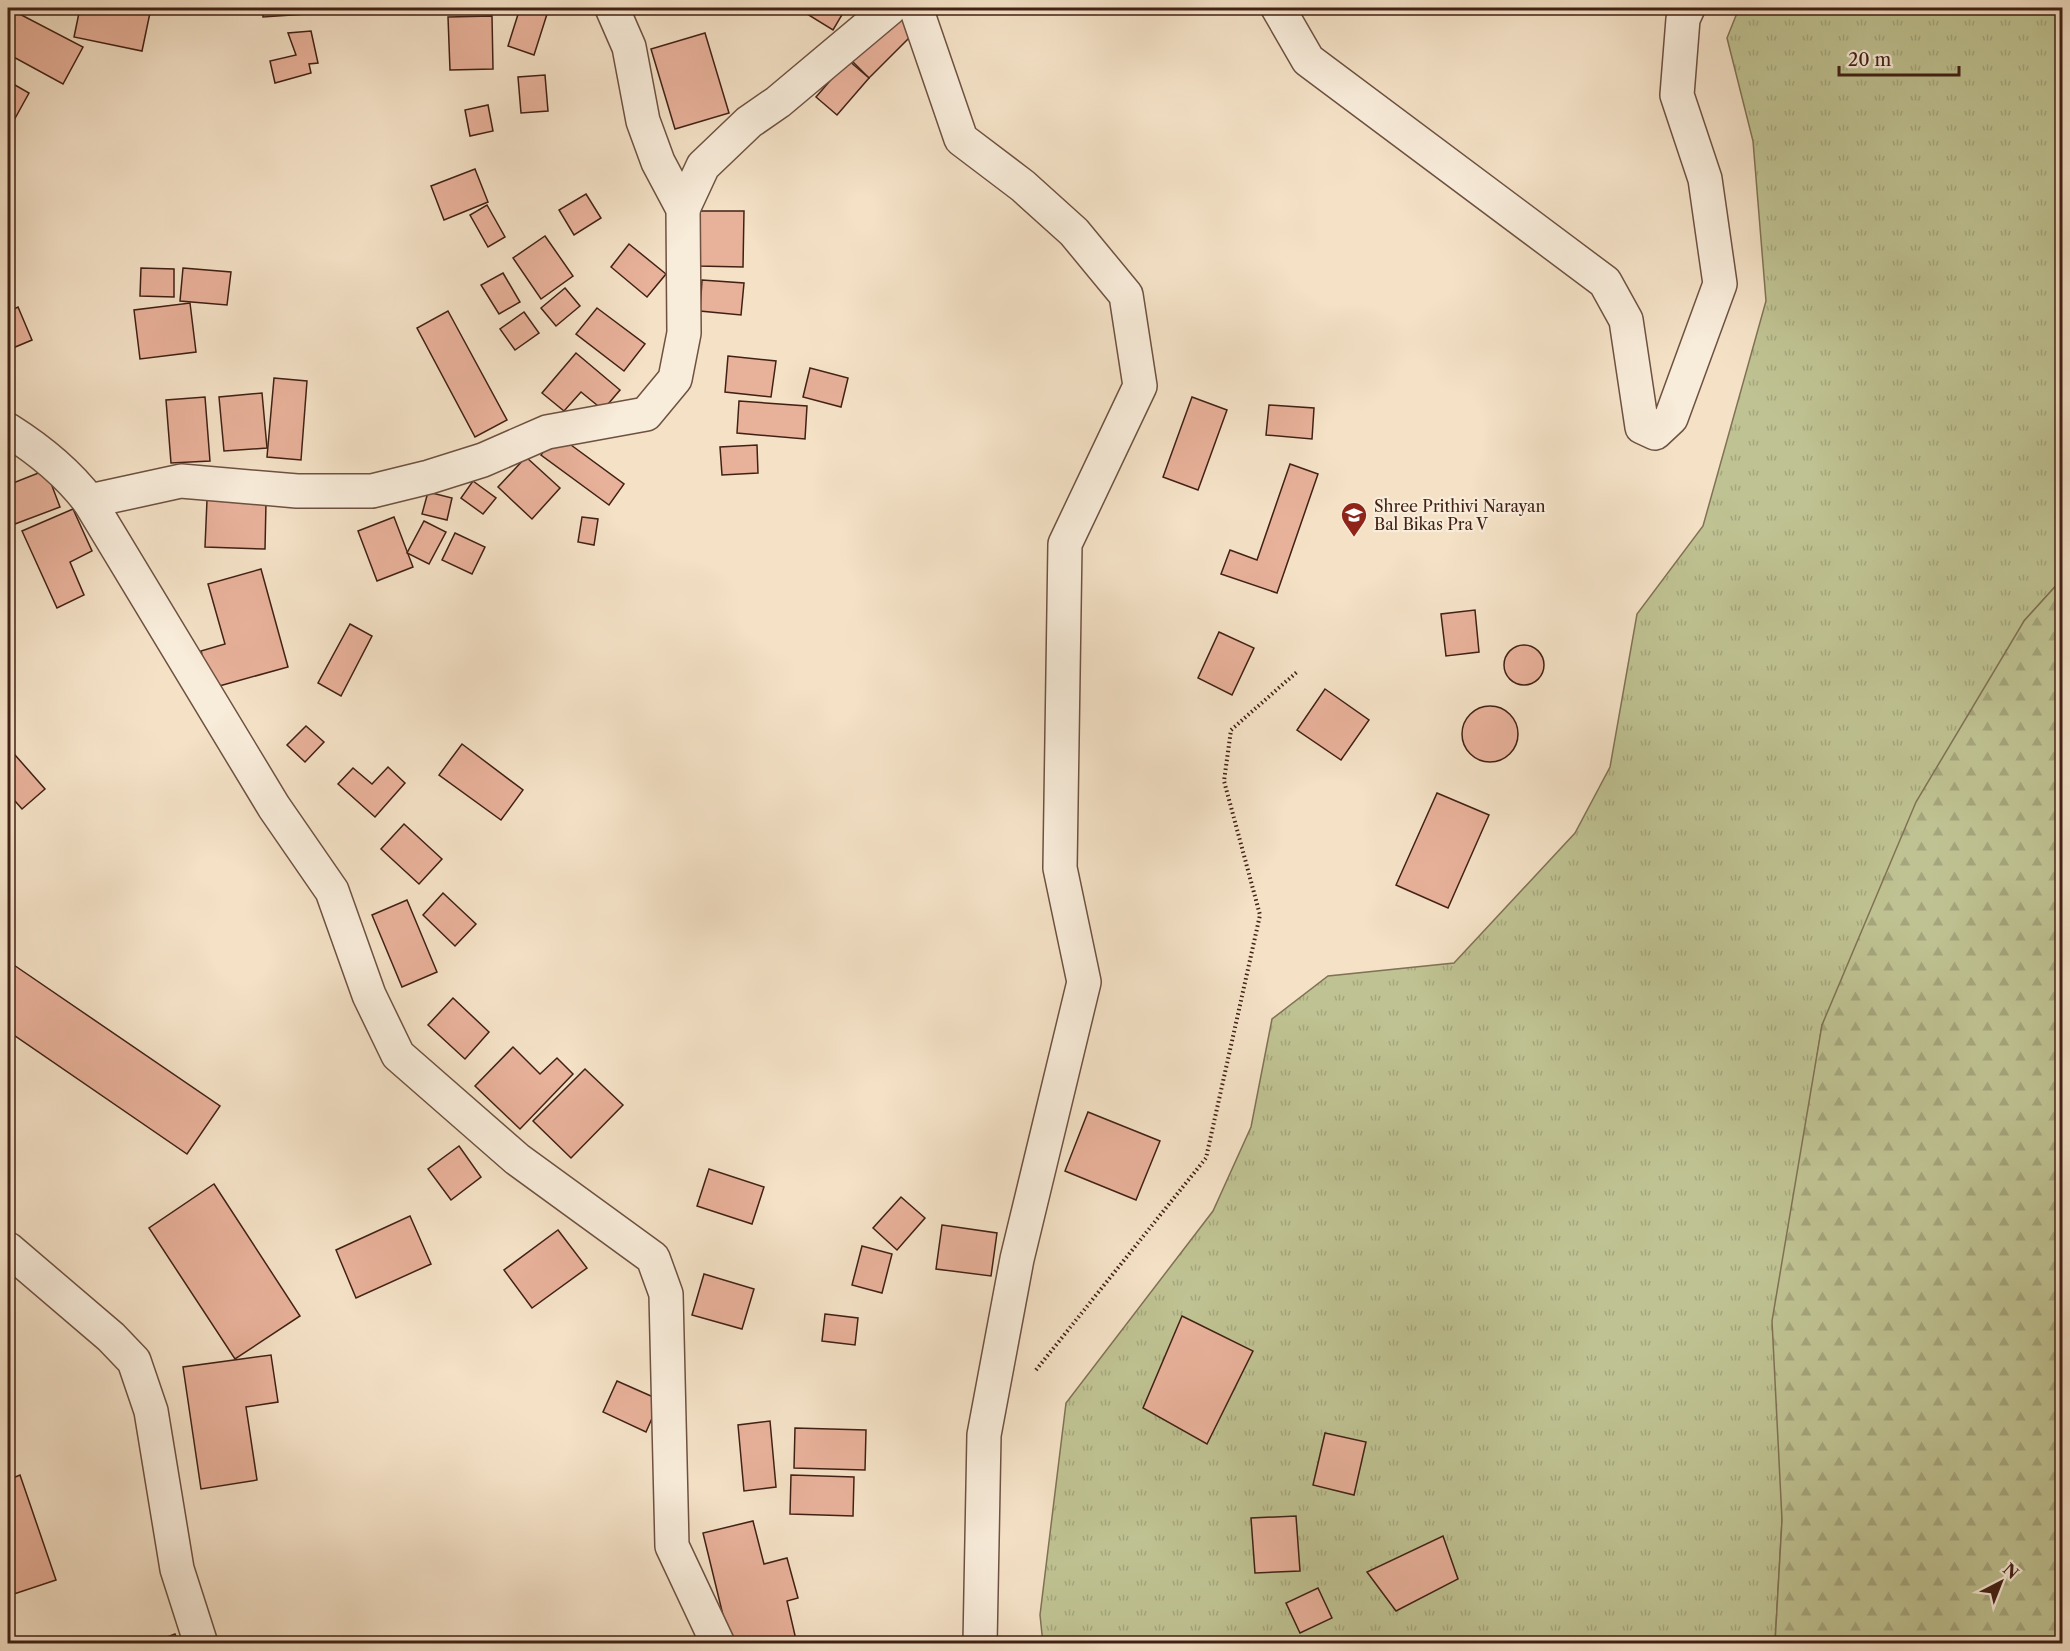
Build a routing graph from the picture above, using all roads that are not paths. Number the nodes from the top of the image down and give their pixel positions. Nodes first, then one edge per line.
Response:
1 (612, 8) edge
2 (890, 8) edge
3 (916, 8) edge
4 (1278, 8) edge
5 (1688, 8) edge
6 (683, 209) junction
7 (8, 430) edge
8 (89, 501) junction
9 (8, 1249) edge
10 (201, 1644) edge
11 (718, 1644) edge
12 (980, 1644) edge

1 - 6 street
2 - 6 street
3 - 12 street
4 - 5 street
6 - 8 street
7 - 8 street
8 - 11 street
9 - 10 street

